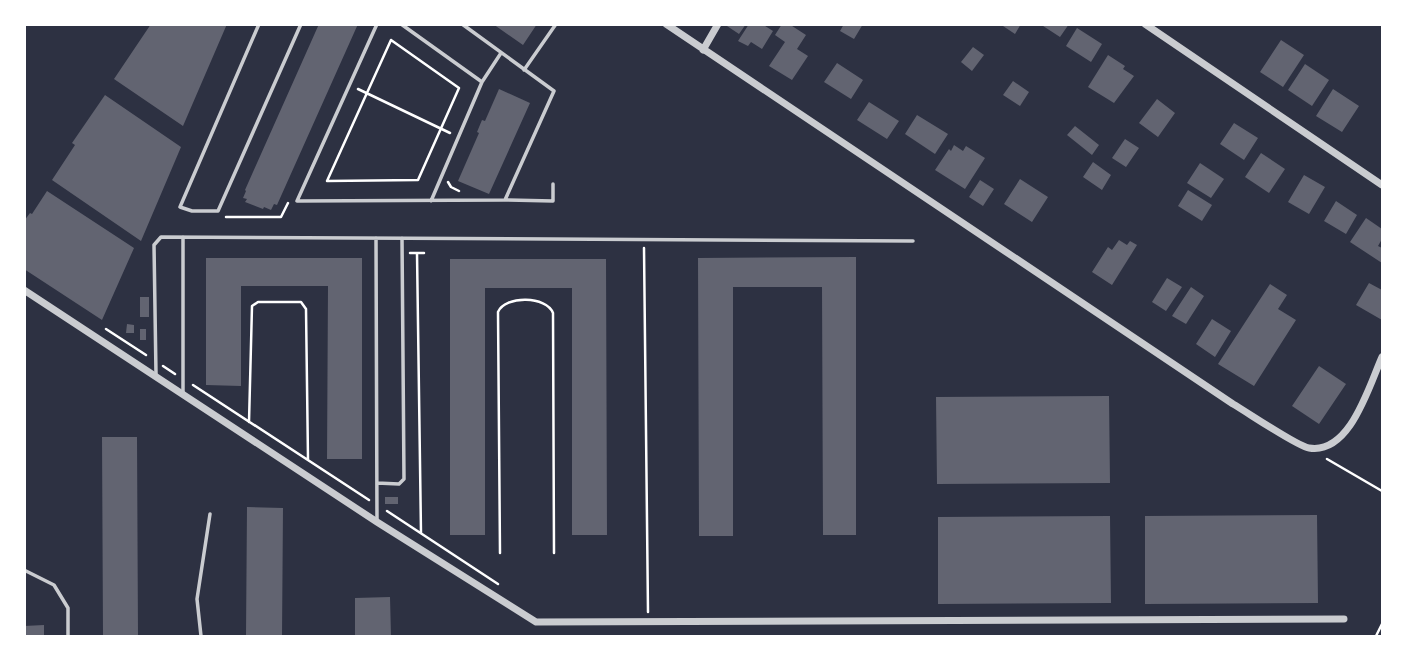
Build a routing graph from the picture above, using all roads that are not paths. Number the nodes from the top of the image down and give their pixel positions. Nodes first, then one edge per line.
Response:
1 (259, 24) edge
2 (301, 24) edge
3 (377, 24) edge
4 (401, 24) edge
5 (462, 24) edge
6 (556, 24) edge
7 (666, 24) edge
8 (718, 24) edge
9 (1145, 24) edge
10 (703, 50) junction
11 (501, 53) junction
12 (524, 70) junction
13 (482, 82) junction
14 (553, 184) dead end
15 (1382, 186) edge
16 (505, 200) junction
17 (431, 201) junction
18 (183, 237) junction
19 (376, 238) junction
20 (402, 238) junction
21 (913, 241) dead end
22 (24, 290) edge
23 (1382, 357) edge
24 (156, 374) junction
25 (183, 393) junction
26 (377, 483) junction
27 (210, 514) dead end
28 (377, 522) junction
29 (24, 570) edge
30 (1344, 619) dead end
31 (68, 636) edge
32 (201, 636) edge

1 - 2 lane
3 - 17 lane
4 - 13 lane
5 - 11 lane
6 - 12 lane
7 - 10 street
8 - 10 street
9 - 15 street
10 - 23 street
11 - 12 lane
11 - 13 lane
12 - 16 lane
13 - 17 lane
14 - 16 lane
16 - 17 lane
18 - 19 lane
18 - 24 lane
18 - 25 lane
19 - 20 lane
19 - 26 lane
20 - 21 lane
20 - 26 lane
22 - 24 street
24 - 25 street
25 - 28 street
26 - 28 lane
27 - 32 lane
28 - 30 street
29 - 31 lane

